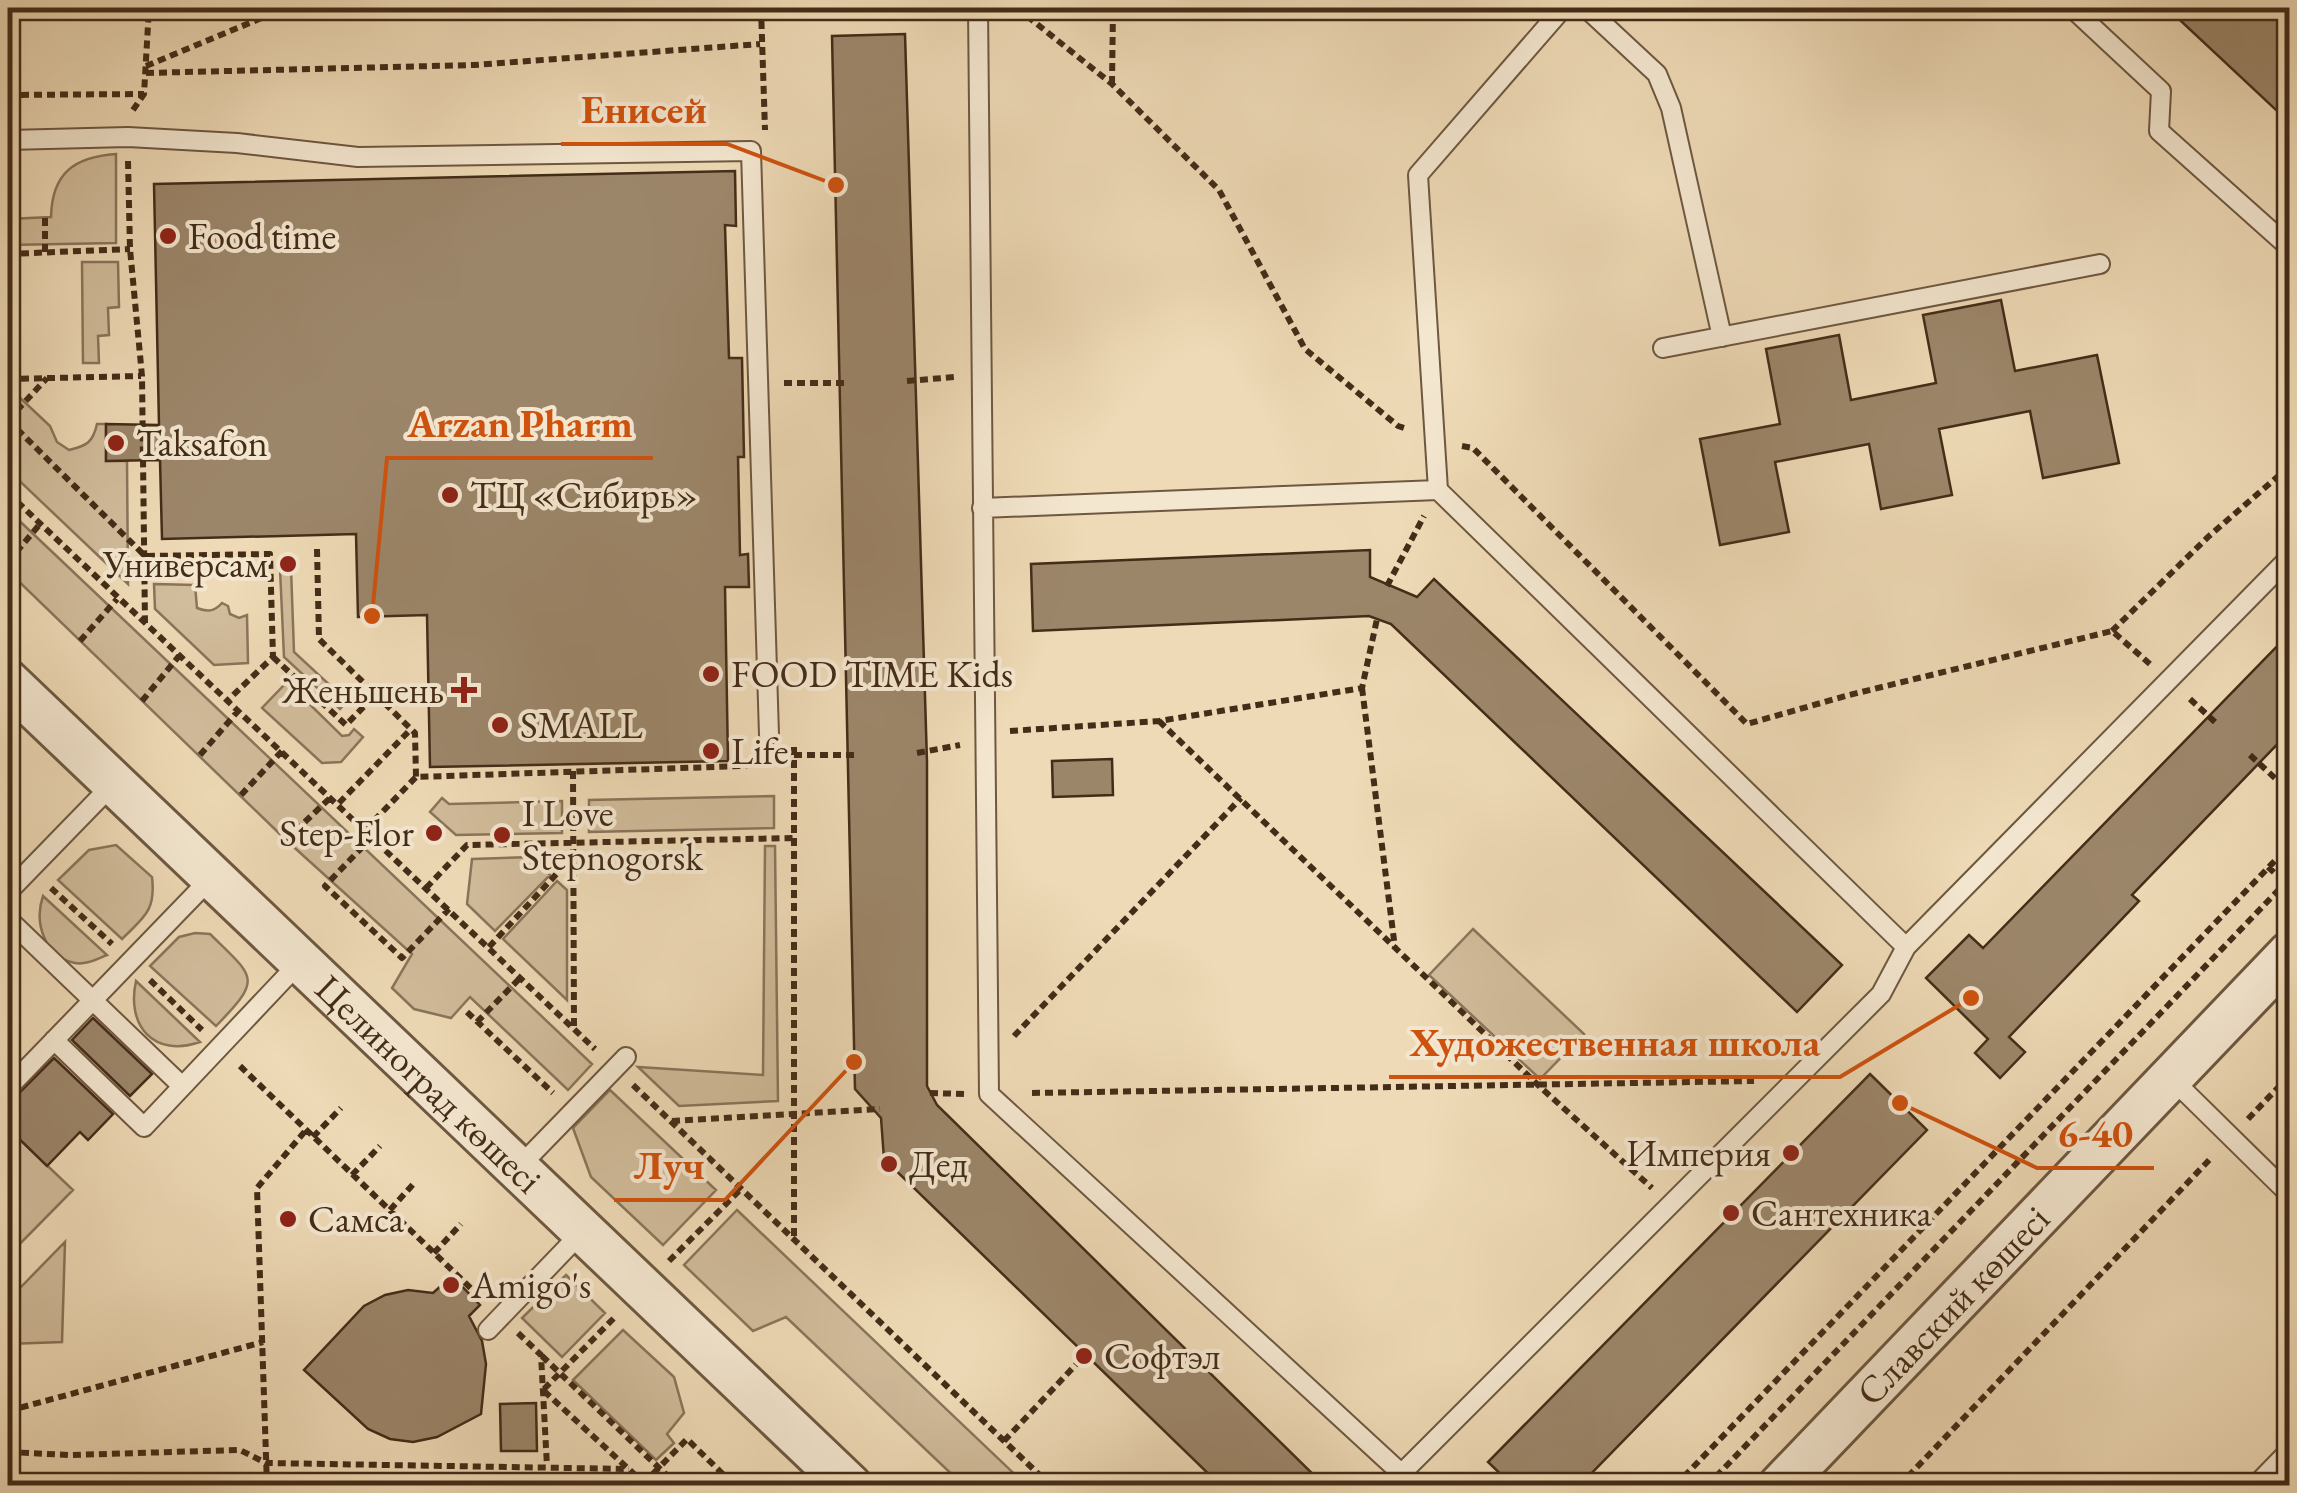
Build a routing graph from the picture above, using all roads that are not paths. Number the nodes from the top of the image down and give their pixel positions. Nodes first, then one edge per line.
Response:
1 (978, 8) edge
2 (1563, 8) edge
3 (1586, 8) edge
4 (2072, 8) edge
5 (8, 140) edge
6 (2290, 248) edge
7 (2100, 264) dead end
8 (1722, 337) junction
9 (1662, 348) dead end
10 (1438, 490) junction
11 (982, 508) junction
12 (2290, 557) edge
13 (8, 682) edge
14 (769, 735) dead end
15 (114, 784) junction
16 (212, 876) junction
17 (8, 892) edge
18 (8, 919) edge
19 (1906, 948) junction
20 (2290, 953) edge
21 (300, 962) junction
22 (93, 1000) junction
23 (54, 1040) junction
24 (620, 1062) road end
25 (2170, 1076) junction
26 (182, 1086) junction
27 (8, 1088) edge
28 (517, 1170) junction
29 (2290, 1194) edge
30 (584, 1231) junction
31 (495, 1324) road end
32 (2290, 1450) edge
33 (1408, 1479) edge
34 (850, 1486) edge
35 (1780, 1486) edge
36 (2255, 1486) edge

1 - 11 lane
2 - 10 lane
3 - 8 lane
4 - 6 lane
5 - 14 lane
7 - 8 lane
8 - 9 lane
10 - 11 lane
10 - 19 lane
11 - 33 lane
12 - 19 lane
13 - 15 street, Целиноград көшесі
15 - 16 street, Целиноград көшесі
15 - 17 lane
16 - 21 street, Целиноград көшесі
16 - 22 lane
18 - 22 lane
19 - 33 lane
20 - 25 street, Славский көшесі
21 - 26 lane
21 - 28 street, Целиноград көшесі
22 - 23 lane
22 - 26 lane
23 - 26 lane
23 - 27 lane
24 - 28 lane
25 - 29 lane
25 - 35 street, Славский көшесі
28 - 30 street, Целиноград көшесі
30 - 31 lane
30 - 34 street, Целиноград көшесі
32 - 36 lane

